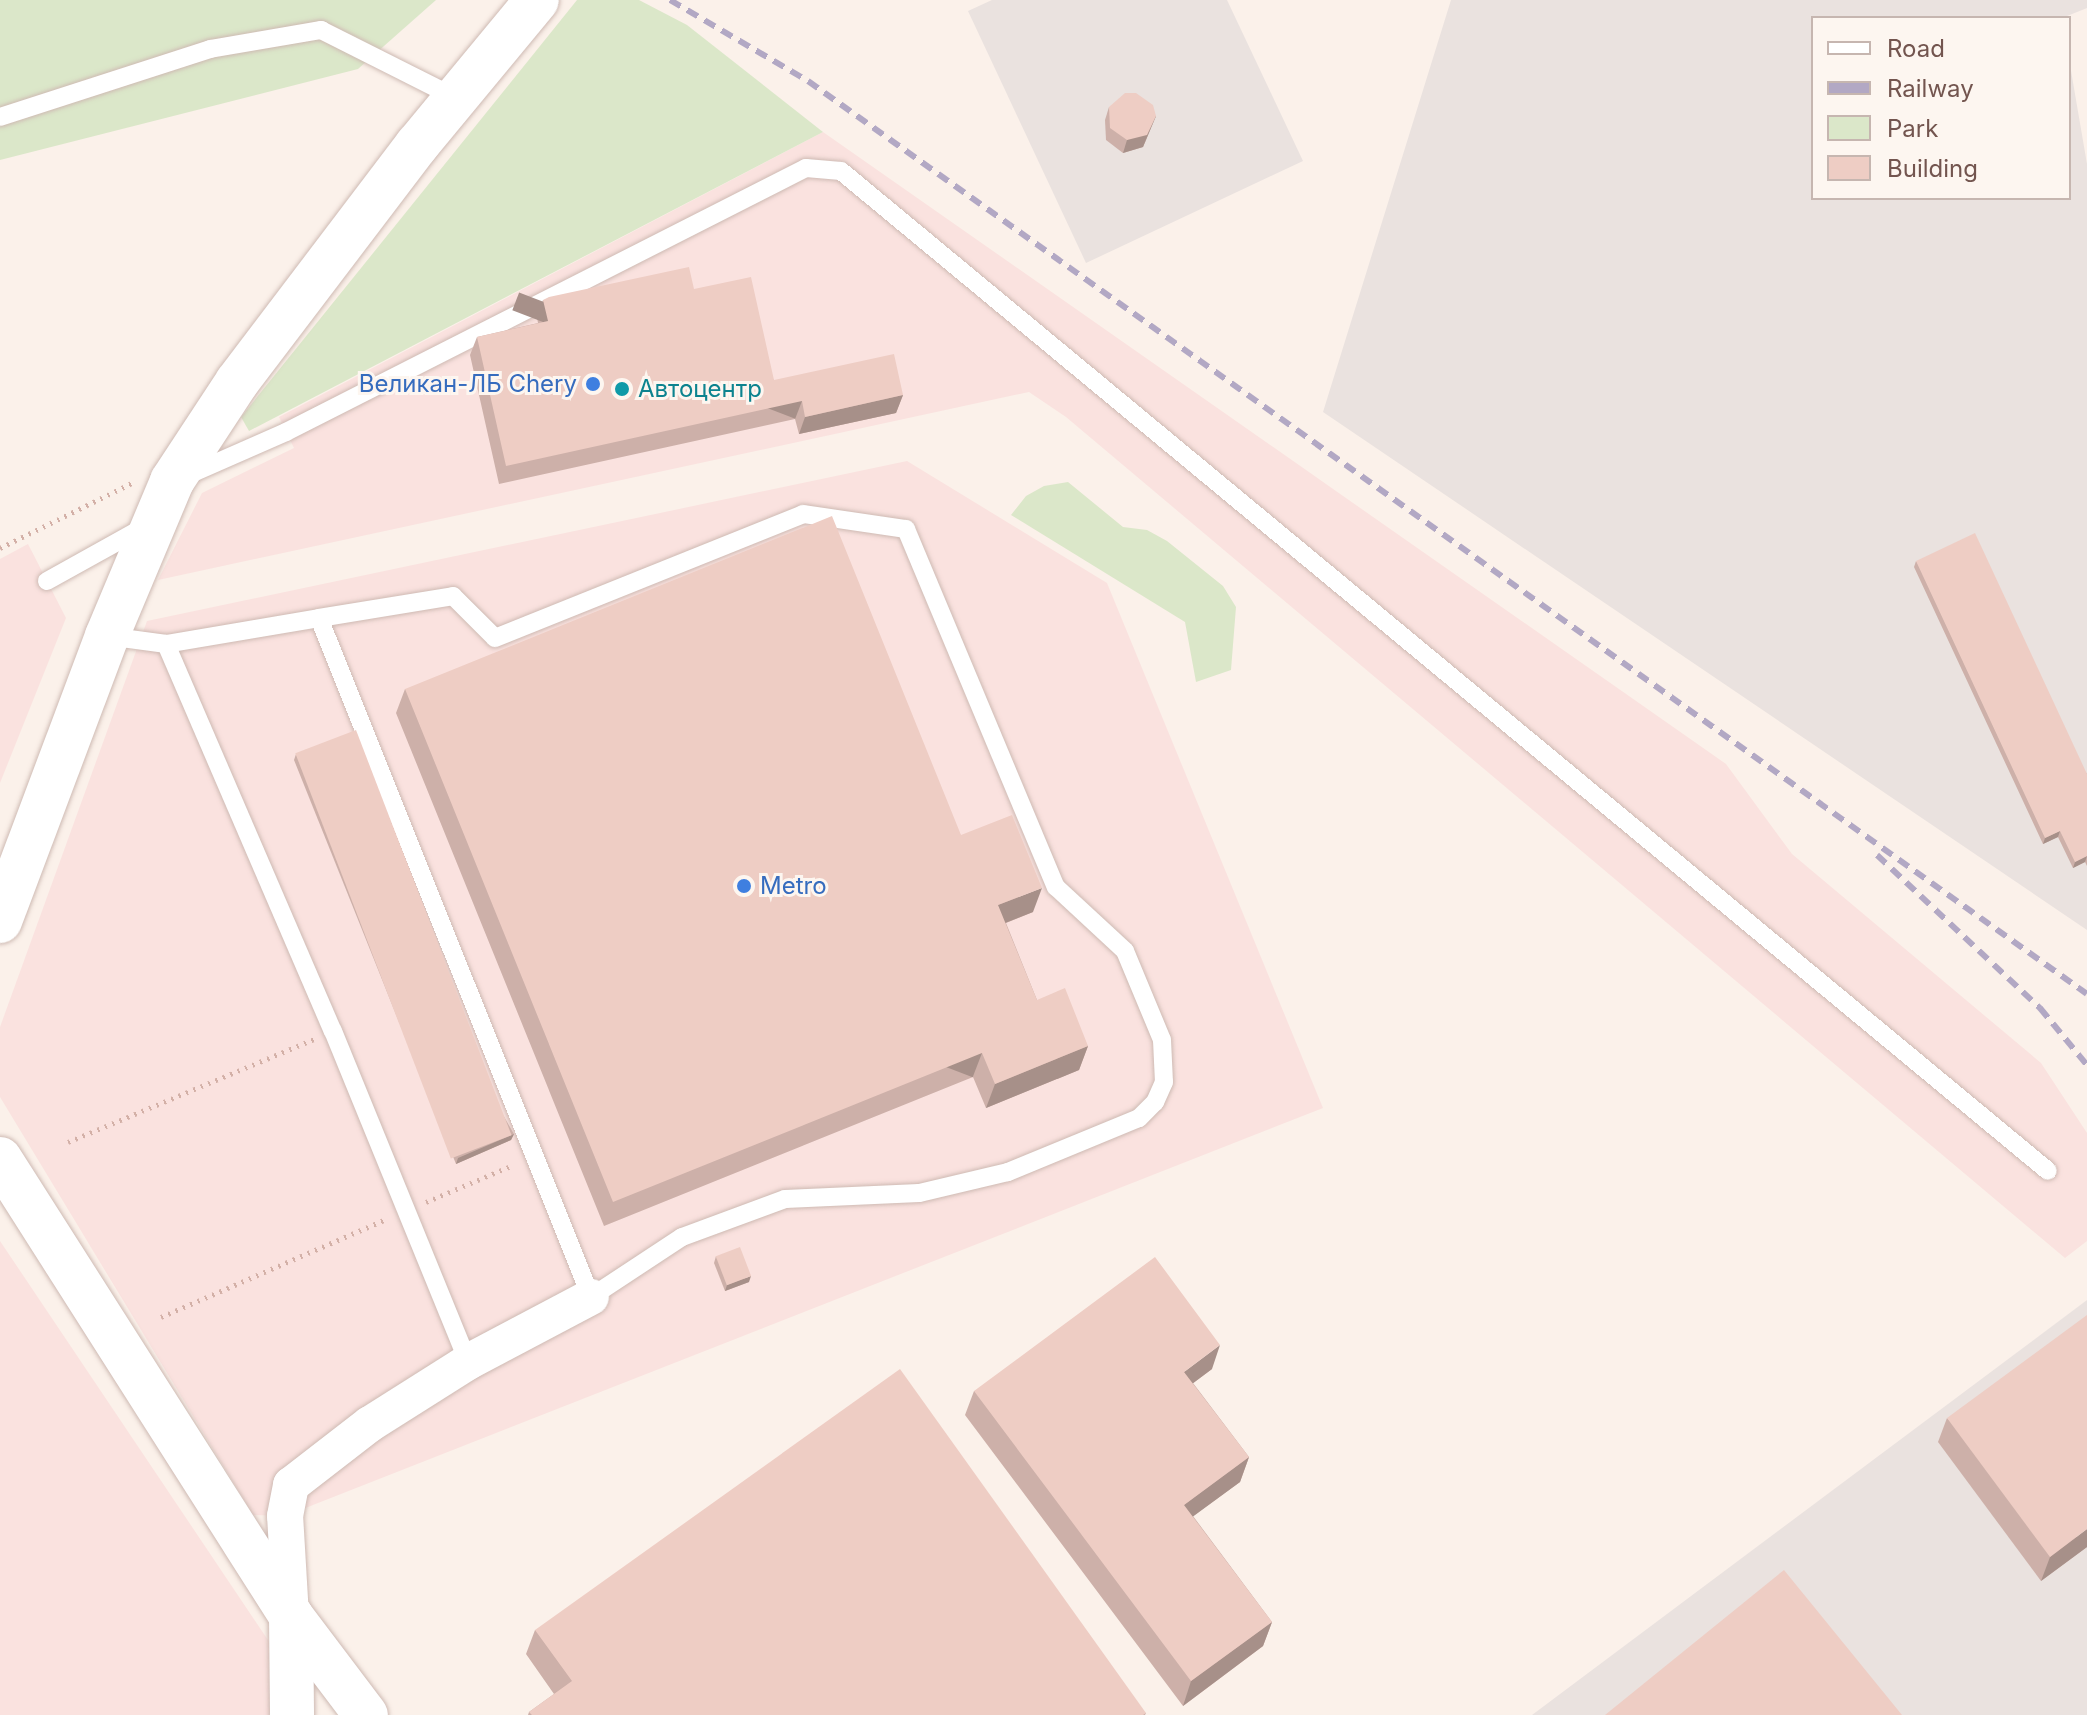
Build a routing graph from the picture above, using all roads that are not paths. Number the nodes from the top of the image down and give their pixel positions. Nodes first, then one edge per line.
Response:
1 (537, 0) edge
2 (456, 98) junction
3 (0, 117) edge
4 (155, 478) junction
5 (155, 521) junction
6 (47, 581) dead end
7 (319, 618) junction
8 (107, 636) junction
9 (166, 644) junction
10 (0, 921) edge
11 (0, 1159) edge
12 (2048, 1171) dead end
13 (591, 1297) junction
14 (468, 1362) junction
15 (291, 1616) junction
16 (292, 1715) edge
17 (366, 1715) edge

1 - 2 street
2 - 3 lane
2 - 4 street
4 - 5 street
4 - 12 lane
5 - 6 lane
5 - 8 street
7 - 9 lane
7 - 13 lane
7 - 13 lane
8 - 9 lane
8 - 10 street
9 - 14 lane
11 - 15 street
13 - 14 street
14 - 15 street
15 - 16 street
15 - 17 street

